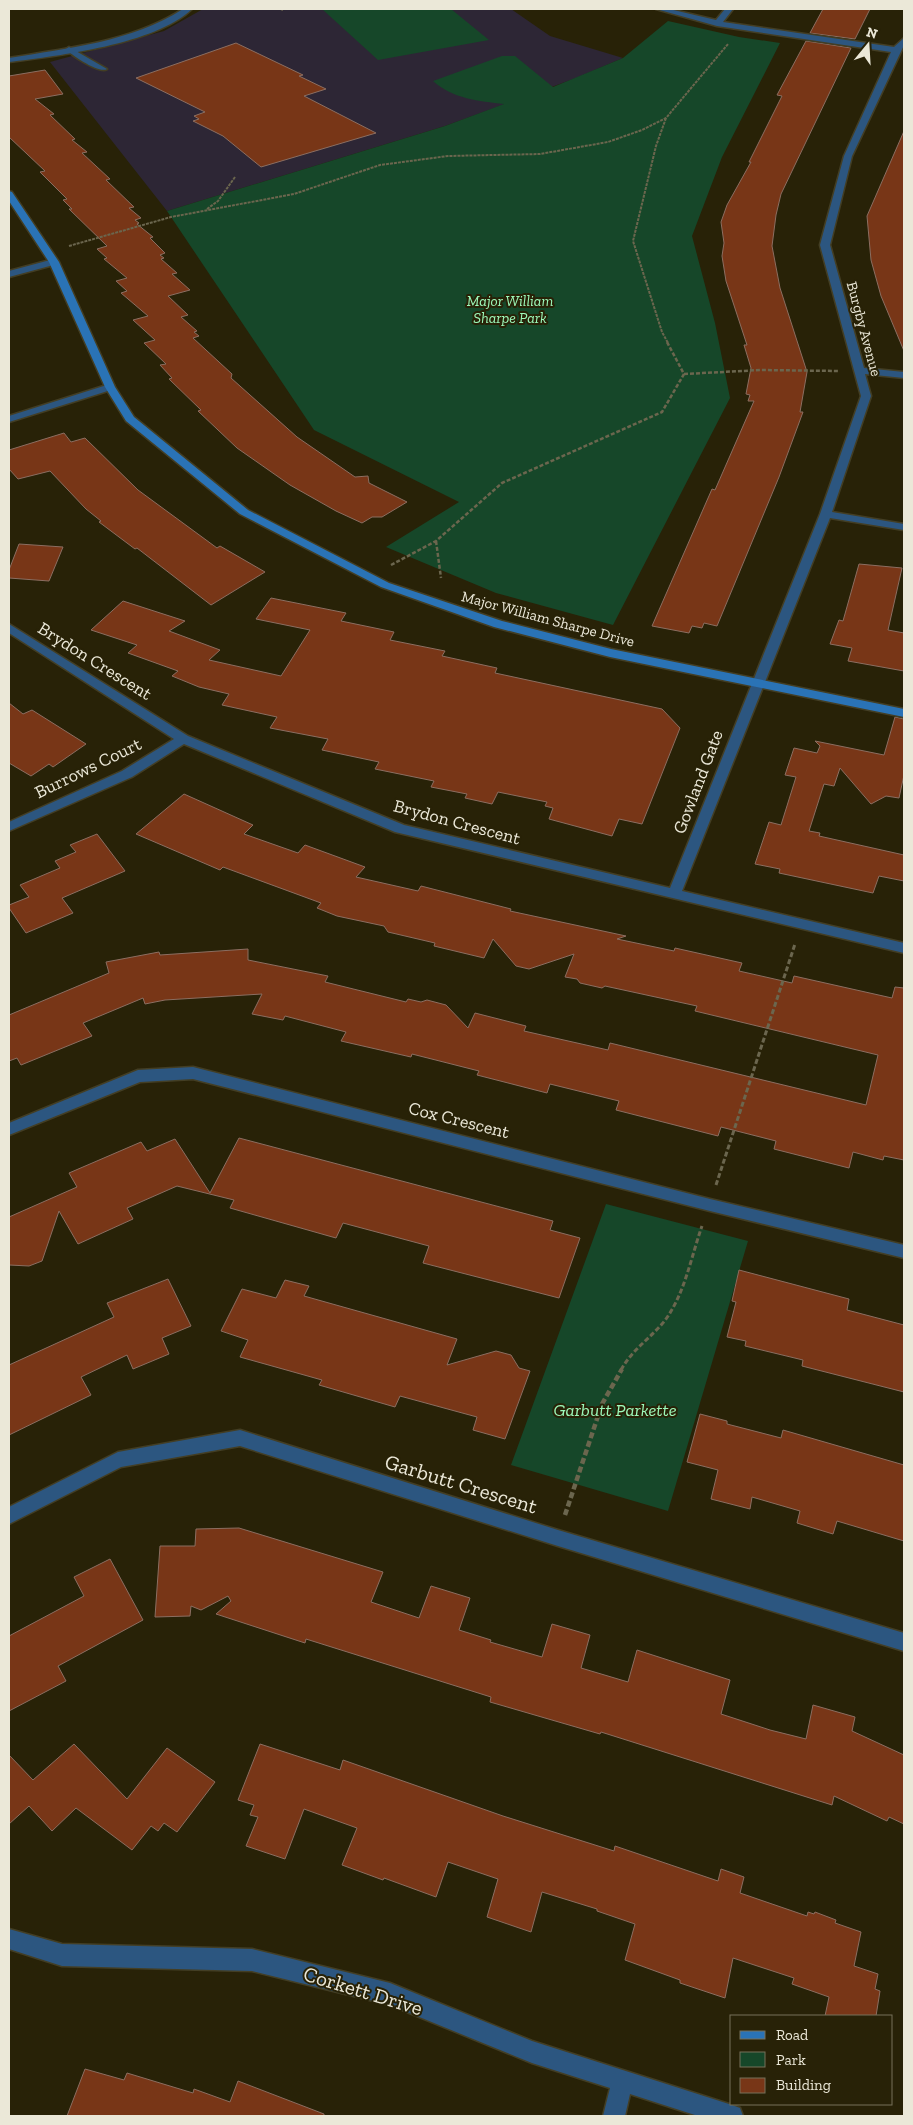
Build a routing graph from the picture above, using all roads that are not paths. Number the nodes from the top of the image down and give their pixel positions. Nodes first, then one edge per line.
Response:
1 (188, 9) edge
2 (660, 9) edge
3 (730, 9) edge
4 (717, 24) junction
5 (904, 40) edge
6 (69, 49) junction
7 (896, 50) junction
8 (9, 60) edge
9 (104, 69) dead end
10 (9, 194) edge
11 (51, 257) junction
12 (9, 274) edge
13 (860, 371) junction
14 (904, 375) edge
15 (110, 387) junction
16 (9, 419) edge
17 (826, 514) junction
18 (904, 528) edge
19 (9, 628) edge
20 (757, 683) junction
21 (904, 713) edge
22 (183, 739) junction
23 (9, 827) edge
24 (674, 894) junction
25 (904, 948) edge
26 (9, 1129) edge
27 (904, 1252) edge
28 (9, 1516) edge
29 (904, 1642) edge
30 (9, 1939) edge
31 (622, 2082) junction
32 (614, 2116) edge
33 (732, 2116) edge

1 - 6 street
2 - 4 street
3 - 4 street
4 - 7 street
5 - 7 street, Burgby Avenue
6 - 8 street
6 - 9 lane
7 - 13 street, Burgby Avenue
10 - 11 street, Major William Sharpe Drive
11 - 12 street
11 - 15 street, Major William Sharpe Drive
13 - 14 street
13 - 17 street, Burgby Avenue
15 - 16 street
15 - 20 street, Major William Sharpe Drive
17 - 18 street
17 - 20 street, Burgby Avenue
19 - 22 street, Brydon Crescent
20 - 21 street, Major William Sharpe Drive
20 - 24 street, Gowland Gate
22 - 23 street, Burrows Court
22 - 24 street, Brydon Crescent
24 - 25 street, Brydon Crescent
26 - 27 street, Cox Crescent
28 - 29 street, Garbutt Crescent
30 - 31 street, Corkett Drive
31 - 32 street
31 - 33 street, Corkett Drive

